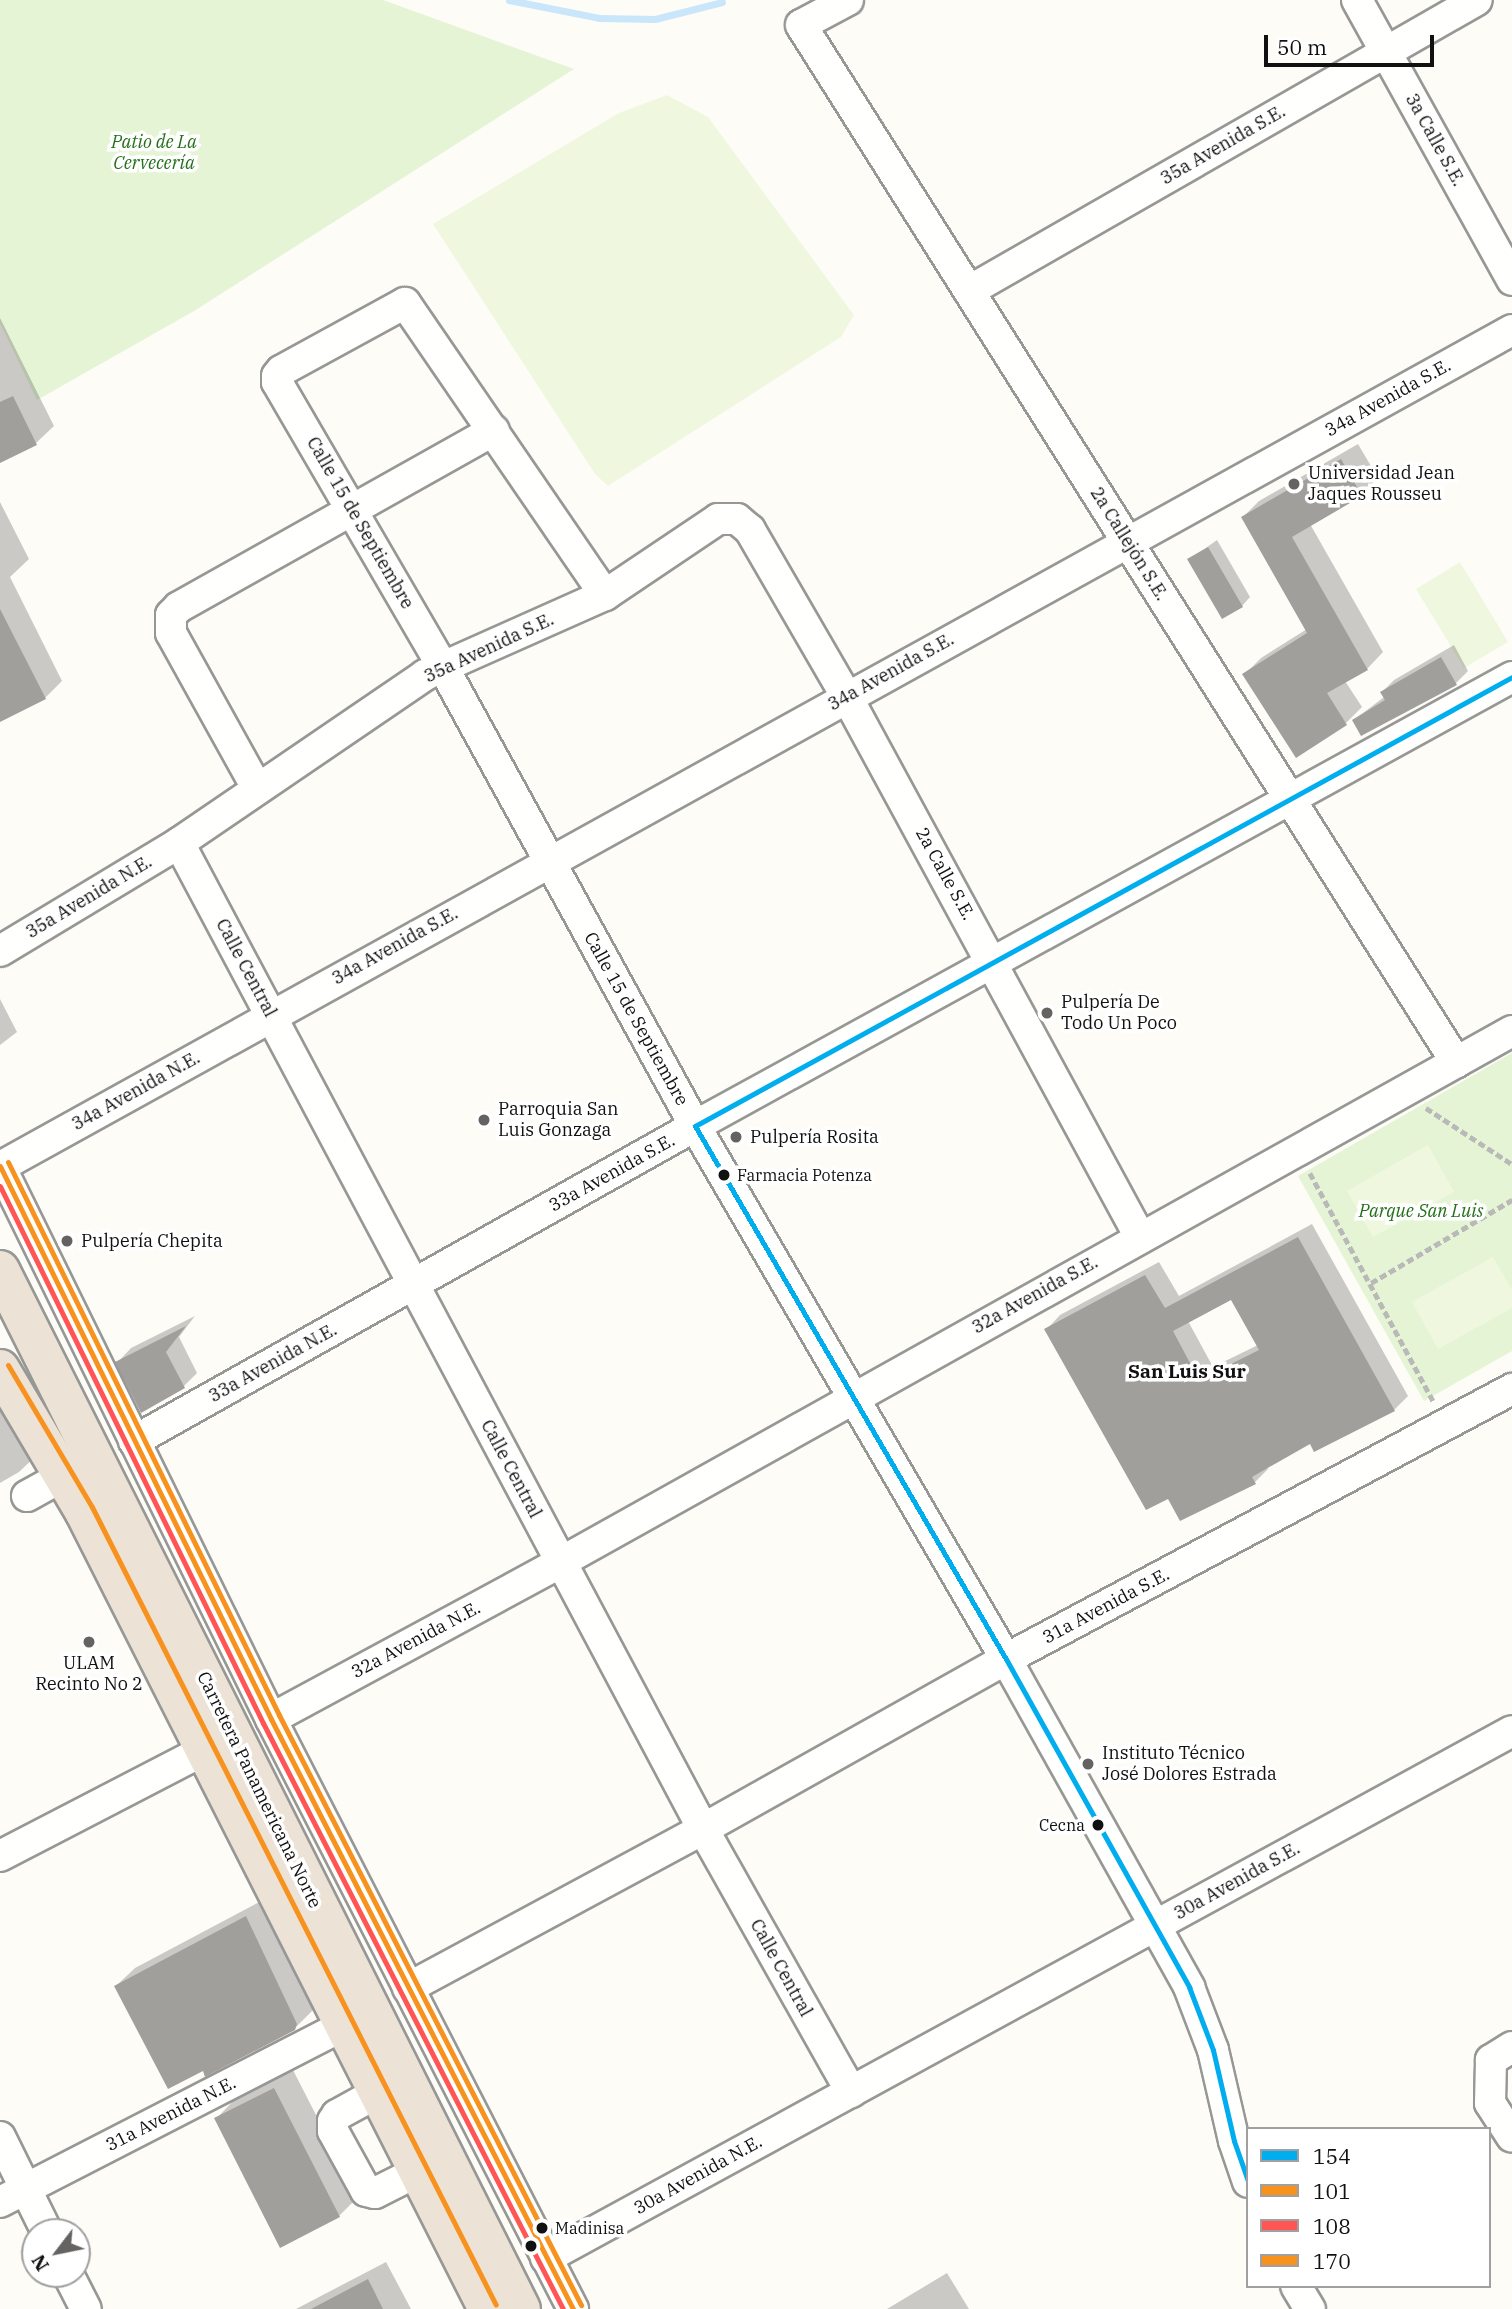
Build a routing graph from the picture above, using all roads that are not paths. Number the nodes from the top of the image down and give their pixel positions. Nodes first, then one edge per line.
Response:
1 (848, 0) edge
2 (1357, 0) edge
3 (1477, 0) edge
4 (1386, 52) junction
5 (1512, 280) edge
6 (969, 291) junction
7 (1512, 330) edge
8 (494, 430) junction
9 (353, 511) junction
10 (737, 519) joint
11 (1128, 542) junction
12 (605, 595) junction
13 (443, 667) junction
14 (1512, 677) edge
15 (847, 696) junction
16 (257, 788) junction
17 (1290, 799) junction
18 (179, 842) junction
19 (548, 861) junction
20 (0, 951) edge
21 (993, 962) junction
22 (271, 1015) junction
23 (1512, 1031) edge
24 (1457, 1062) junction
25 (695, 1126) junction
26 (0, 1166) edge
27 (1140, 1237) junction
28 (0, 1270) edge
29 (412, 1285) junction
30 (0, 1369) edge
31 (1512, 1389) edge
32 (0, 1395) edge
33 (853, 1396) junction
34 (134, 1441) junction
35 (65, 1475) junction
36 (27, 1496) dead end
37 (561, 1562) junction
38 (1006, 1659) junction
39 (271, 1719) junction
40 (1512, 1731) edge
41 (206, 1749) junction
42 (302, 1781) junction
43 (703, 1829) junction
44 (0, 1856) edge
45 (317, 1906) junction
46 (1156, 1925) junction
47 (408, 1988) junction
48 (342, 2026) junction
49 (1512, 2048) edge
50 (850, 2092) junction
51 (377, 2094) junction
52 (0, 2137) edge
53 (1512, 2137) edge
54 (417, 2172) junction
55 (1246, 2176) edge
56 (13, 2195) edge
57 (34, 2218) edge
58 (546, 2258) junction
59 (75, 2288) edge
60 (1297, 2288) edge
61 (86, 2309) edge
62 (488, 2309) edge
63 (521, 2309) edge
64 (573, 2309) edge
65 (1310, 2309) edge

1 - 6 street, 2a Callejón S.E.
2 - 4 street, 3a Calle S.E.
3 - 4 street, 35a Avenida S.E.
4 - 5 street, 3a Calle S.E.
4 - 6 street, 35a Avenida S.E.
6 - 11 street, 2a Callejón S.E.
7 - 11 street, 34a Avenida S.E.
8 - 9 street
8 - 9 street, Calle 15 de Septiembre
8 - 12 street
9 - 13 street, Calle 15 de Septiembre
9 - 16 street
10 - 12 street, 35a Avenida S.E.
10 - 15 street, 2a Calle S.E.
11 - 15 street, 34a Avenida S.E.
11 - 17 street, 2a Callejón S.E.
12 - 13 street, 35a Avenida S.E.
13 - 16 street, 35a Avenida S.E.
13 - 19 street, Calle 15 de Septiembre
14 - 17 street, 33a Avenida S.E.
15 - 19 street, 34a Avenida S.E.
15 - 21 street, 2a Calle S.E.
16 - 18 street, 35a Avenida S.E.
17 - 21 street, 33a Avenida S.E.
17 - 24 street, 2a Callejón S.E.
18 - 20 street, 35a Avenida N.E.
18 - 22 street, Calle Central
19 - 22 street, 34a Avenida S.E.
19 - 25 street, Calle 15 de Septiembre
21 - 25 street, 33a Avenida S.E.
21 - 27 street, 2a Calle S.E.
22 - 26 street, 34a Avenida N.E.
22 - 29 street, Calle Central
23 - 24 street, 32a Avenida S.E.
24 - 27 street, 32a Avenida S.E.
25 - 29 street, 33a Avenida S.E.
25 - 33 street, Calle 15 de Septiembre
26 - 34 street
27 - 33 street, 32a Avenida S.E.
28 - 45 highway, Carretera Panamericana Norte
29 - 34 street, 33a Avenida N.E.
29 - 37 street, Calle Central
30 - 35 highway, Carretera Panamericana Norte
31 - 38 street, 31a Avenida S.E.
32 - 35 street
33 - 37 street, 32a Avenida S.E.
33 - 38 street, Calle 15 de Septiembre
34 - 39 street
35 - 36 street
35 - 41 highway, Carretera Panamericana Norte
37 - 39 street, 32a Avenida N.E.
37 - 43 street, Calle Central
38 - 43 street, 31a Avenida S.E.
38 - 46 street, Calle 15 de Septiembre
39 - 42 street
40 - 46 street, 30a Avenida S.E.
41 - 44 street
41 - 48 highway, Carretera Panamericana Norte
42 - 45 street
42 - 47 street
43 - 47 street
43 - 50 street, Calle Central
45 - 63 highway, Carretera Panamericana Norte
46 - 50 street, 30a Avenida S.E.
46 - 55 street, Calle 15 de Septiembre
47 - 58 street
48 - 51 highway, Carretera Panamericana Norte
48 - 56 street, 31a Avenida N.E.
49 - 53 street
50 - 58 street, 30a Avenida N.E.
51 - 54 highway, Carretera Panamericana Norte
51 - 54 street
52 - 56 street
54 - 62 highway, Carretera Panamericana Norte
56 - 57 street
58 - 64 street
59 - 61 street
60 - 65 street

